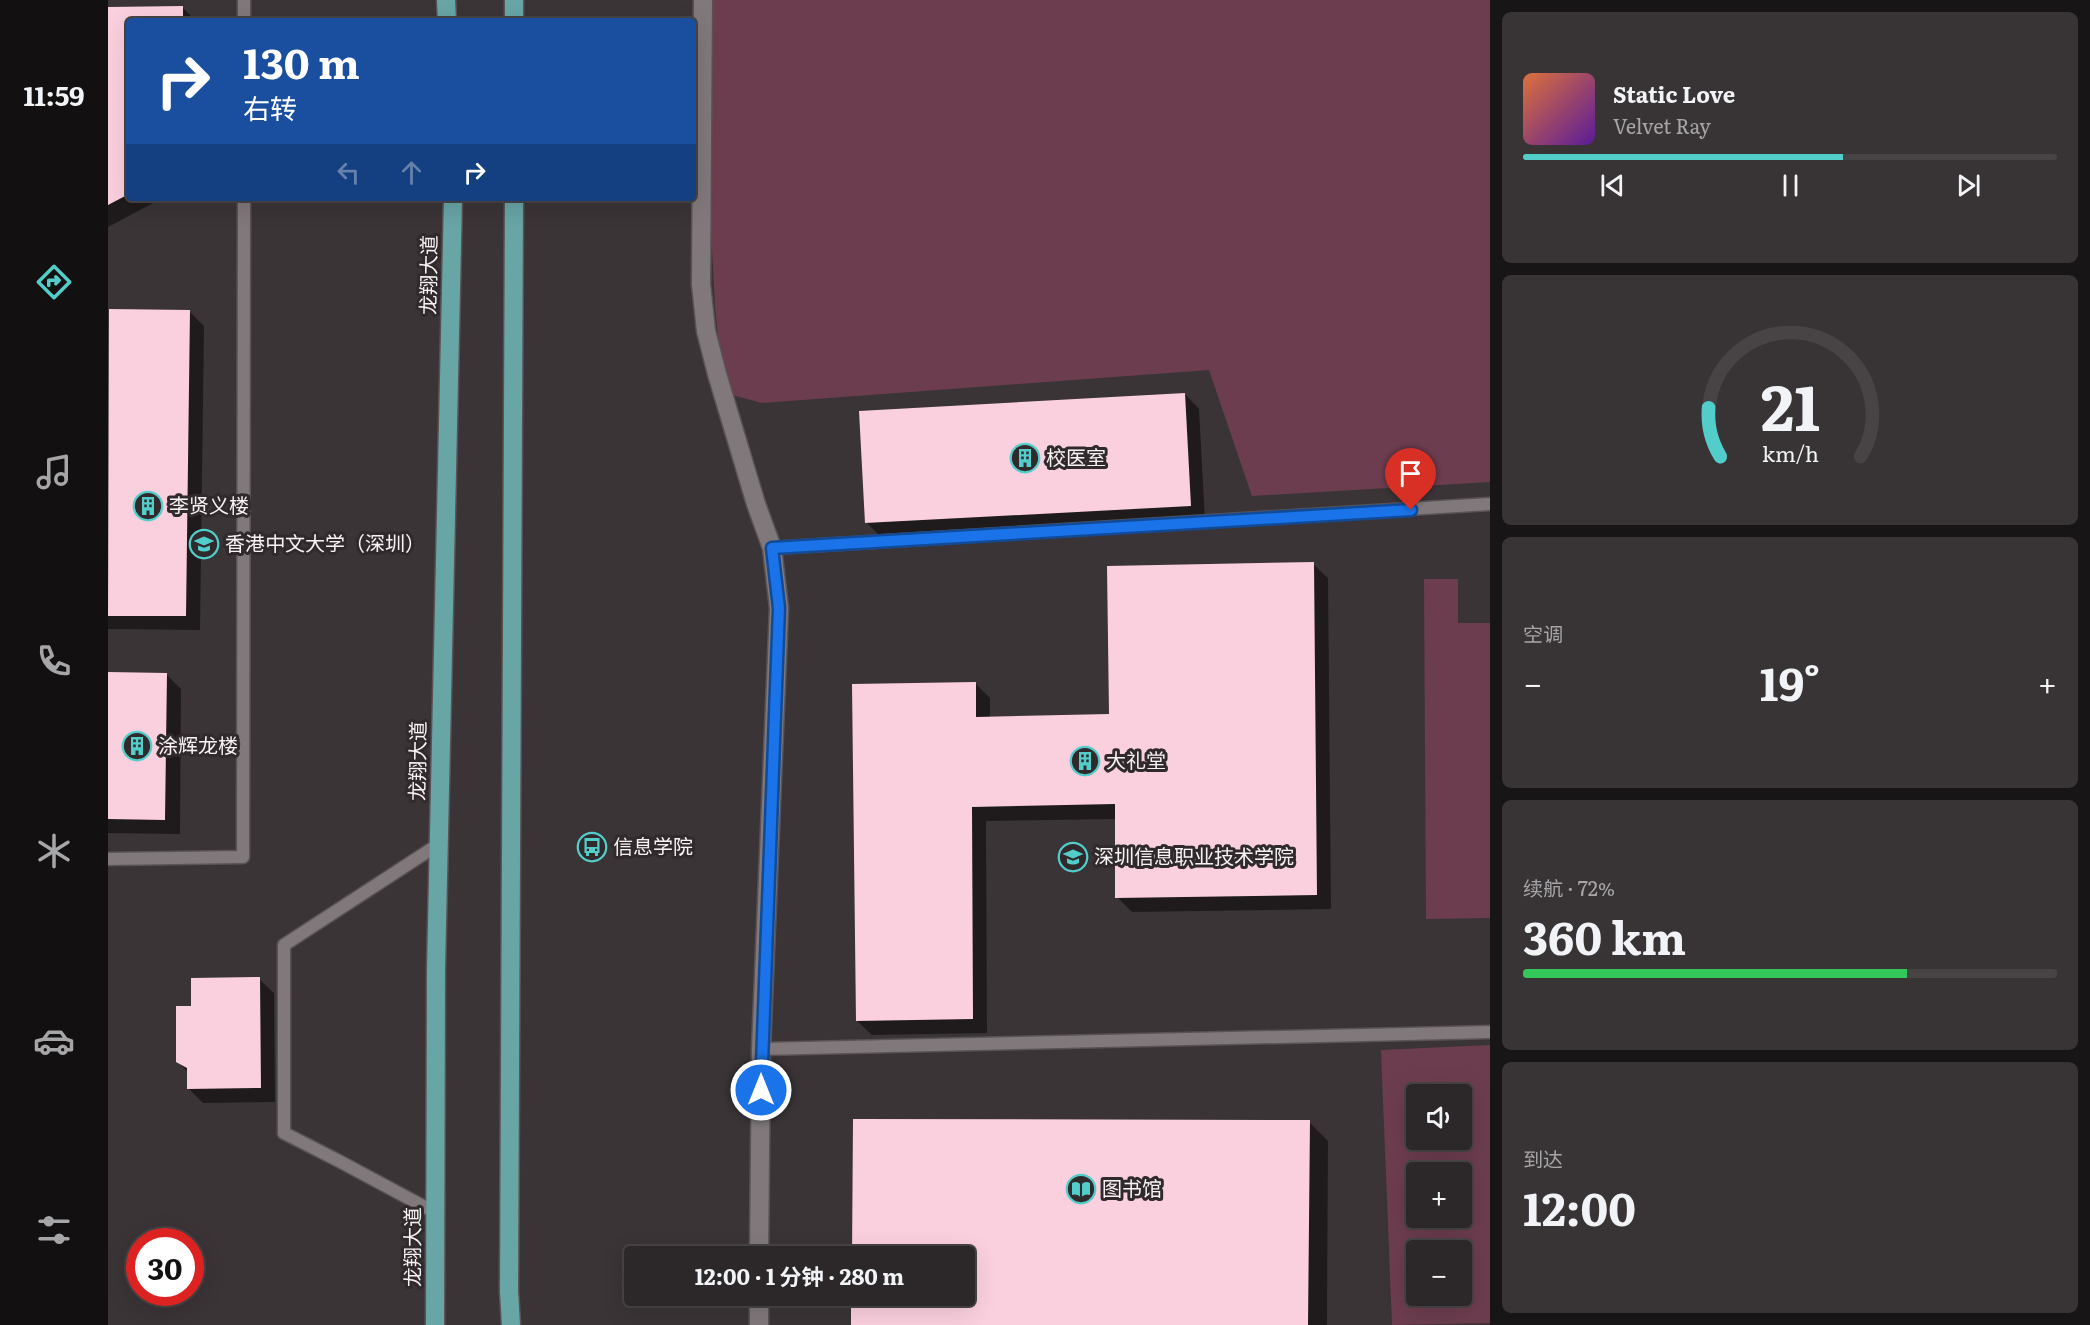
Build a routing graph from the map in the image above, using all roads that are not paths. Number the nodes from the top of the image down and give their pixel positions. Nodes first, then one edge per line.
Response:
1 (244, 0) edge
2 (446, 0) edge
3 (514, 0) edge
4 (703, 0) edge
5 (244, 18) edge
6 (447, 18) edge
7 (514, 18) edge
8 (244, 201) edge
9 (453, 201) edge
10 (513, 201) edge
11 (1490, 504) edge
12 (772, 548) junction
13 (439, 844) junction
14 (108, 859) edge
15 (1490, 1032) edge
16 (761, 1049) junction
17 (436, 1213) junction
18 (759, 1246) edge
19 (759, 1306) edge
20 (435, 1325) edge
21 (512, 1325) edge
22 (759, 1325) edge

1 - 5 lane
2 - 6 main road
3 - 7 main road
4 - 12 street
8 - 14 lane
9 - 13 main road, 龙翔大道
10 - 21 main road
11 - 12 lane
12 - 16 street
13 - 17 main road, 龙翔大道
13 - 17 lane
15 - 16 lane
16 - 18 street
17 - 20 main road, 龙翔大道
19 - 22 street

